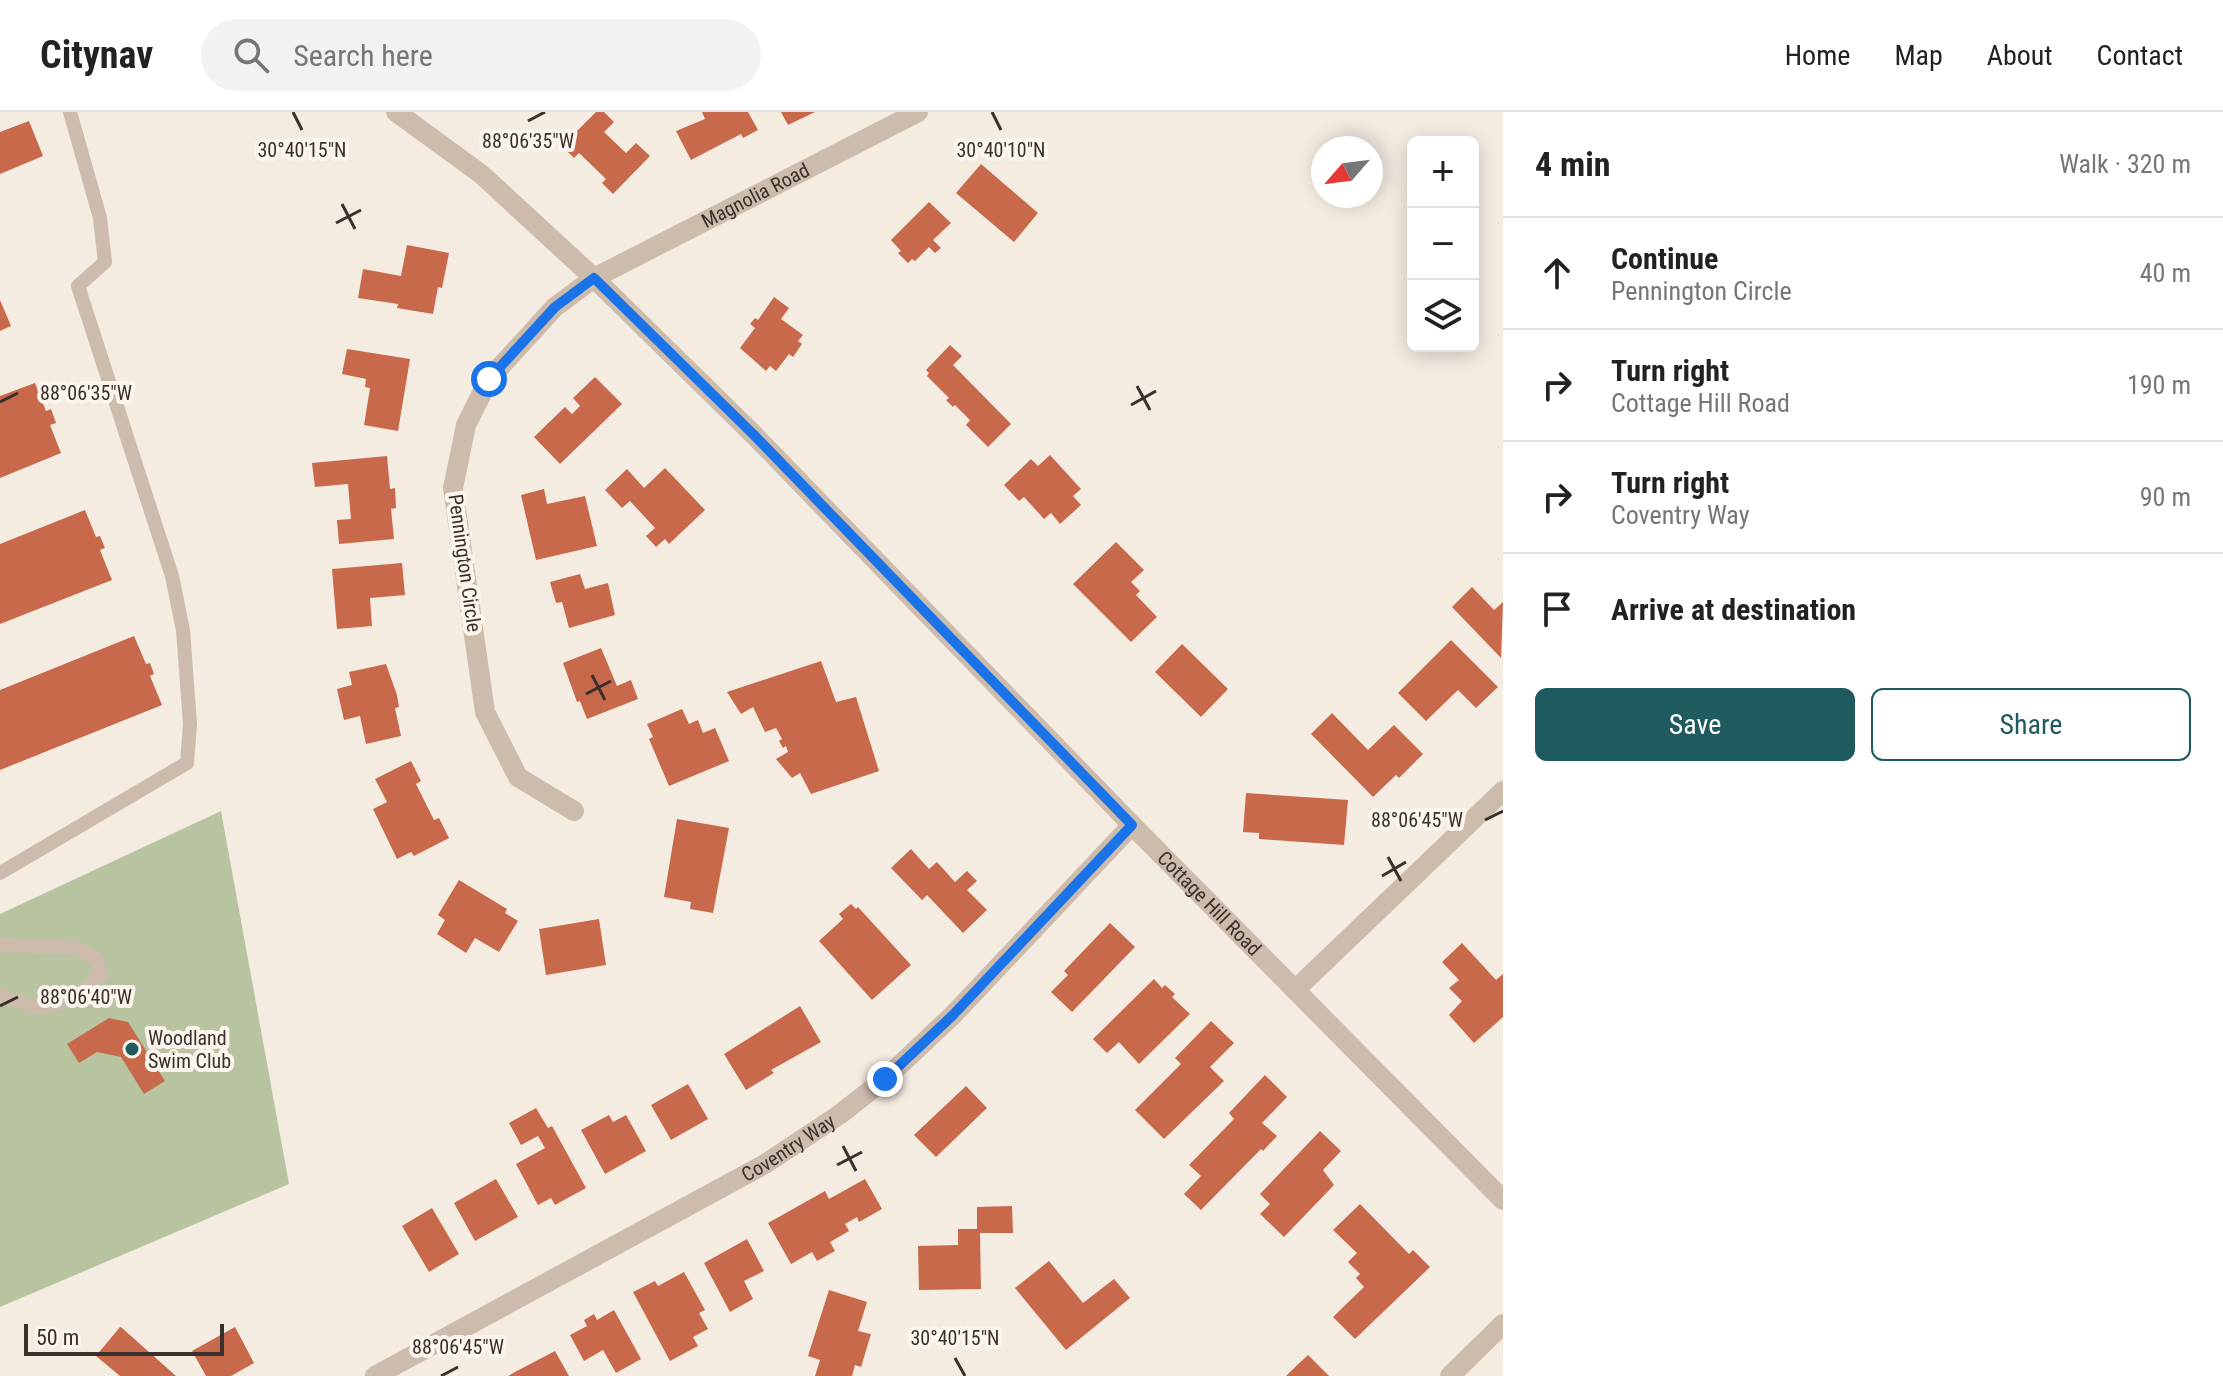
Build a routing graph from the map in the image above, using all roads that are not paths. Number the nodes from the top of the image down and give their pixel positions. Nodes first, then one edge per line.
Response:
1 (70, 112) edge
2 (396, 112) edge
3 (918, 112) edge
4 (594, 278) junction
5 (1503, 791) edge
6 (574, 811) dead end
7 (1132, 825) junction
8 (0, 873) edge
9 (0, 945) edge
10 (1295, 990) junction
11 (0, 995) edge
12 (1503, 1200) edge
13 (1503, 1324) edge
14 (375, 1376) edge
15 (1450, 1376) edge

1 - 8 lane
2 - 4 street, Cottage Hill Road
3 - 4 street, Magnolia Road
4 - 6 street, Pennington Circle
4 - 7 street, Cottage Hill Road
5 - 10 street
7 - 10 street, Cottage Hill Road
7 - 14 street, Coventry Way
9 - 11 lane
10 - 12 street, Cottage Hill Road
13 - 15 street

